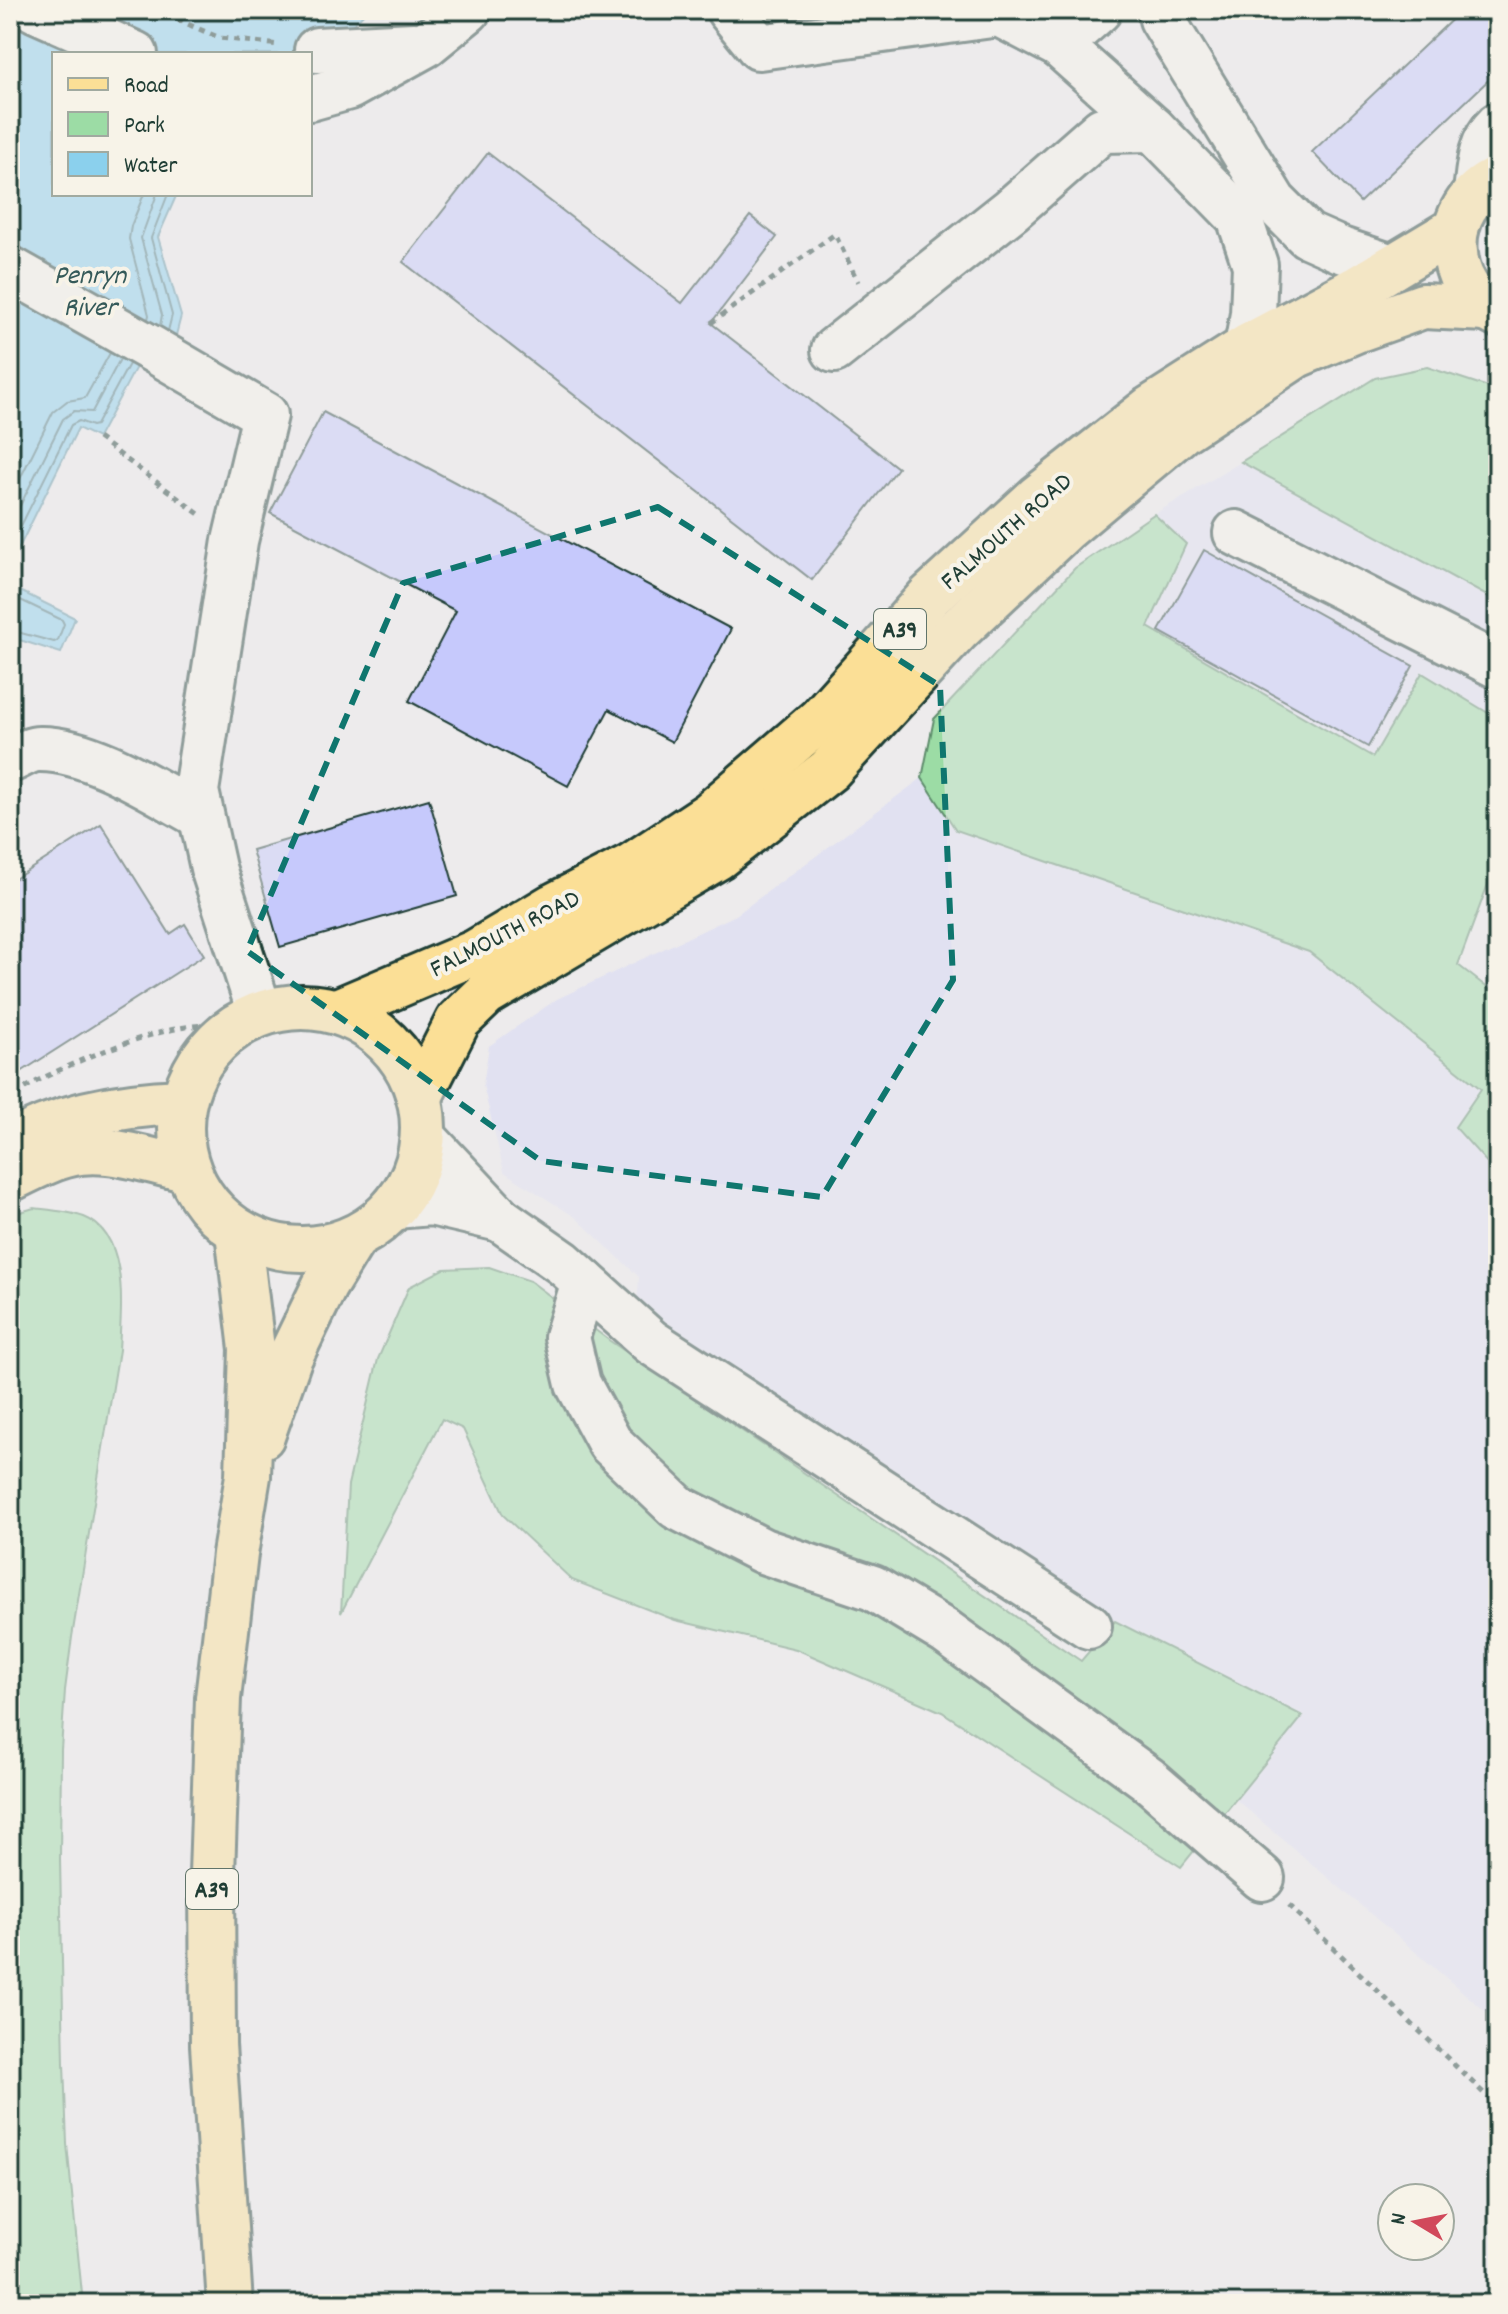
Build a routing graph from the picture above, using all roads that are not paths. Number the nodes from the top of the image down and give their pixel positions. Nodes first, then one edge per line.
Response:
1 (36, 10) edge
2 (468, 10) edge
3 (729, 10) edge
4 (1099, 10) edge
5 (1160, 10) edge
6 (425, 45) junction
7 (1059, 45) junction
8 (317, 50) road end
9 (130, 52) edge
10 (312, 97) edge
11 (1498, 125) edge
12 (1153, 129) junction
13 (1477, 200) edge
14 (1392, 267) junction
15 (10, 269) edge
16 (1492, 312) edge
17 (1247, 347) junction
18 (834, 350) dead end
19 (1236, 533) dead end
20 (1498, 666) edge
21 (10, 760) edge
22 (201, 816) junction
23 (337, 1011) junction
24 (246, 1021) junction
25 (183, 1102) junction
26 (422, 1117) junction
27 (10, 1144) edge
28 (188, 1170) junction
29 (10, 1179) edge
30 (395, 1206) junction
31 (500, 1219) junction
32 (238, 1232) junction
33 (354, 1238) junction
34 (584, 1282) junction
35 (248, 1476) junction
36 (1089, 1626) dead end
37 (1262, 1878) road end
38 (230, 2304) edge

1 - 9 street
2 - 6 street
3 - 7 street
4 - 7 street
5 - 14 street
6 - 8 street
6 - 10 street
7 - 12 street
11 - 13 street
12 - 17 street
12 - 18 street
13 - 14 main road, FALMOUTH ROAD / A39
13 - 16 main road, FALMOUTH ROAD
14 - 17 main road, FALMOUTH ROAD / A39
15 - 22 street
16 - 26 main road, FALMOUTH ROAD / A39
17 - 23 main road, FALMOUTH ROAD / A39
19 - 20 street
21 - 22 street
22 - 24 street
23 - 24 main road, FALMOUTH ROAD
23 - 26 main road, FALMOUTH ROAD
24 - 25 main road, FALMOUTH ROAD
25 - 27 main road
25 - 28 main road, FALMOUTH ROAD
26 - 30 main road, FALMOUTH ROAD
26 - 31 street
28 - 29 main road
28 - 32 main road, FALMOUTH ROAD
30 - 31 street
30 - 33 main road, FALMOUTH ROAD
31 - 34 street
32 - 33 main road, FALMOUTH ROAD
32 - 35 main road, A39
33 - 35 main road, A39
34 - 36 street
34 - 37 street
35 - 38 main road, A39

